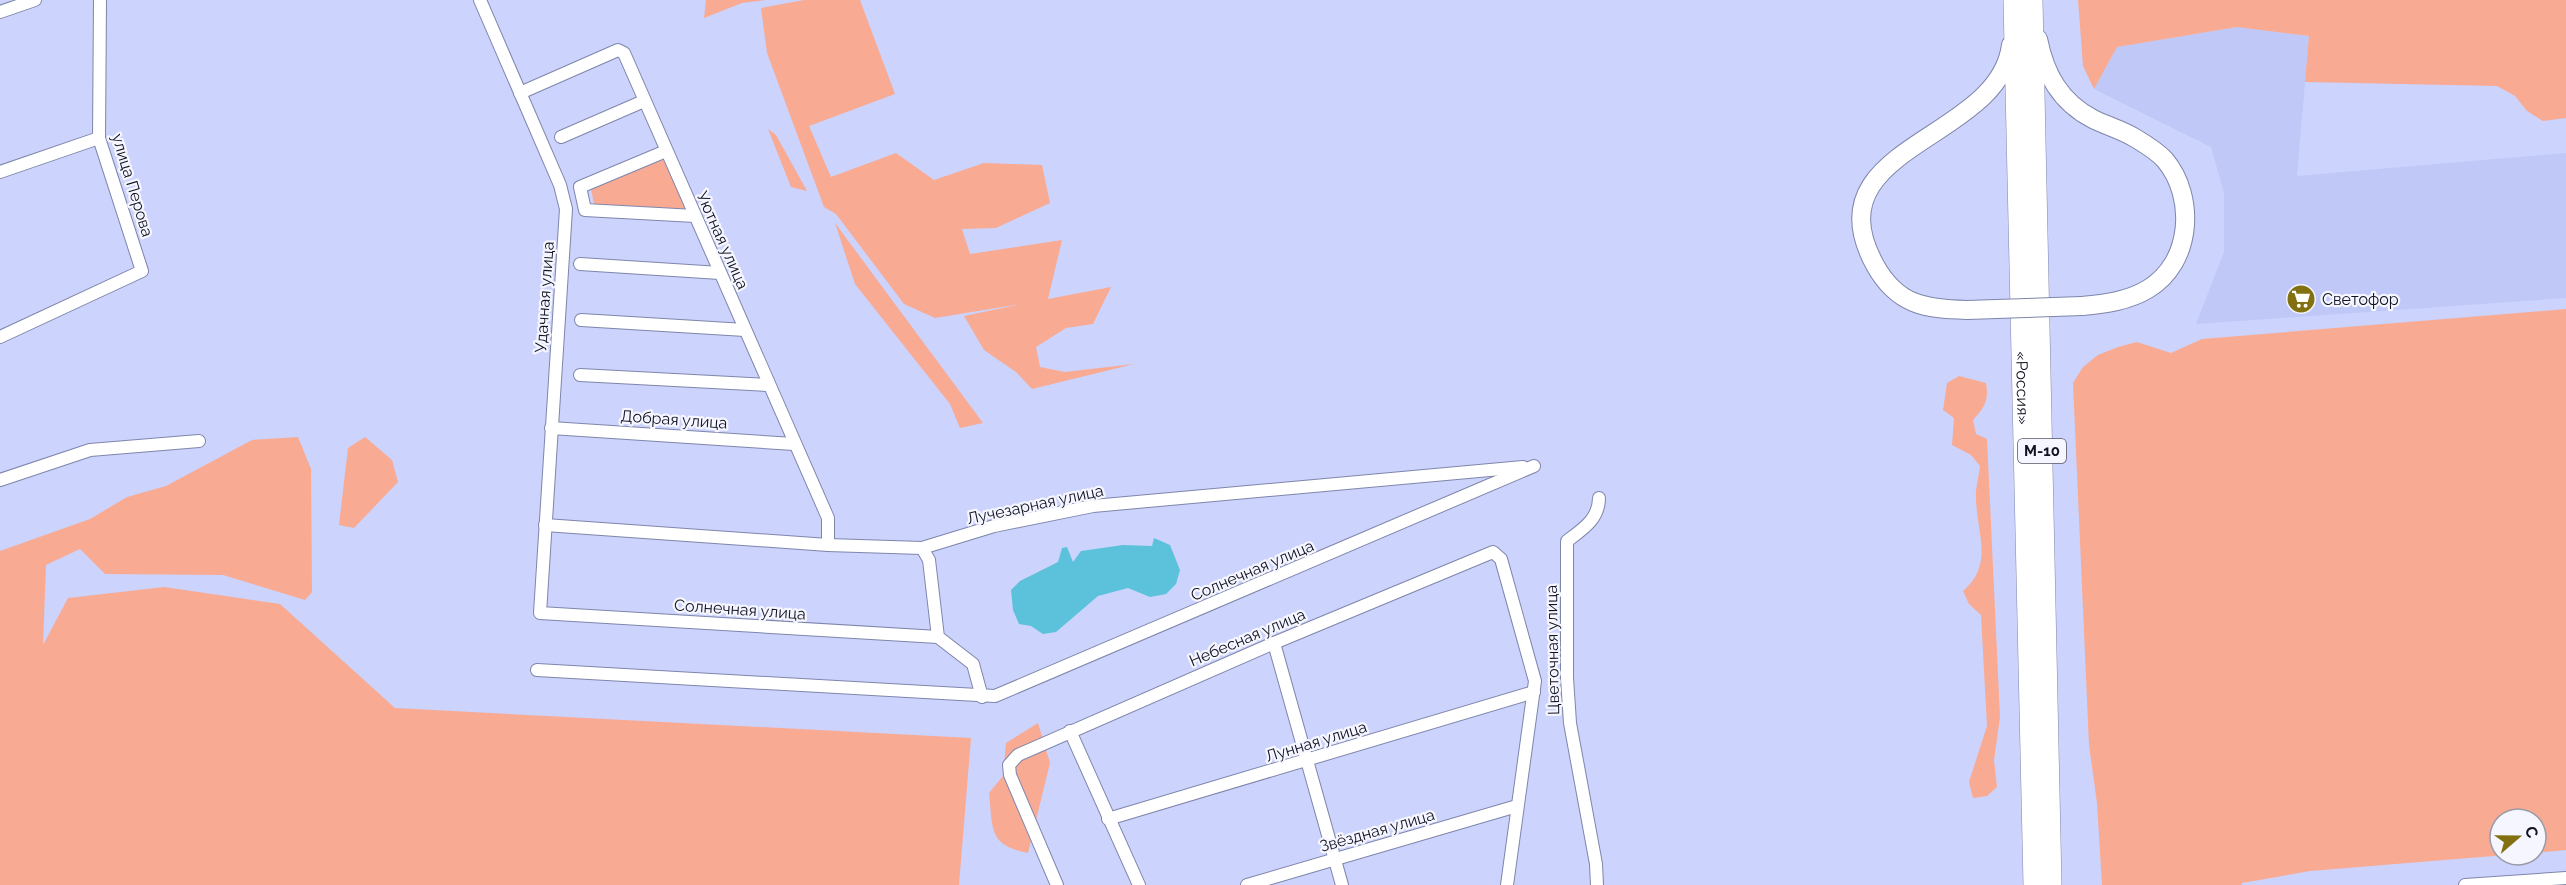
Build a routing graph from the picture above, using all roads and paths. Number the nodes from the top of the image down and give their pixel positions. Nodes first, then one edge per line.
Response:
1 (35, 0) edge
2 (100, 0) edge
3 (480, 0) edge
4 (2023, 9) edge
5 (0, 12) edge
6 (520, 93) junction
7 (644, 101) junction
8 (561, 137) dead end
9 (99, 138) junction
10 (666, 151) junction
11 (0, 172) edge
12 (695, 216) junction
13 (579, 264) dead end
14 (720, 273) junction
15 (581, 320) dead end
16 (745, 330) junction
17 (0, 337) edge
18 (580, 375) dead end
19 (768, 385) junction
20 (551, 428) junction
21 (199, 441) dead end
22 (794, 444) junction
23 (1534, 466) joint
24 (0, 480) edge
25 (1599, 498) dead end
26 (545, 525) junction
27 (828, 545) junction
28 (922, 548) junction
29 (540, 613) joint
30 (938, 638) junction
31 (1274, 643) junction
32 (537, 670) dead end
33 (1534, 692) junction
34 (982, 697) junction
35 (1070, 731) junction
36 (1306, 761) junction
37 (1517, 806) junction
38 (1108, 819) junction
39 (1334, 859) junction
40 (2566, 878) edge
41 (2526, 883) edge
42 (1057, 885) edge
43 (1138, 885) edge
44 (1247, 885) edge
45 (1342, 885) edge
46 (1507, 885) edge
47 (1598, 885) edge
48 (2034, 885) edge
49 (2052, 885) edge
50 (2465, 885) edge

1 - 5 street
2 - 9 street, улица Перова
3 - 6 street, Удачная улица
4 - 4 main road, bridge
4 - 48 highway, «Россия» / М-10
4 - 49 highway, «Россия» / М-10
6 - 7 street, Уютная улица
6 - 20 street, Удачная улица
7 - 8 street
7 - 10 street, Уютная улица
9 - 11 street
9 - 17 street, улица Перова
10 - 12 street, Уютная улица
10 - 12 street
12 - 14 street, Уютная улица
13 - 14 street
14 - 16 street, Уютная улица
15 - 16 street
16 - 19 street, Уютная улица
18 - 19 street
19 - 22 street, Уютная улица
20 - 22 street, Добрая улица
20 - 26 street, Удачная улица
21 - 24 street
22 - 27 street, Уютная улица
23 - 28 street, Лучезарная улица
23 - 34 street, Солнечная улица
25 - 47 street, Цветочная улица
26 - 27 street, Лучезарная улица
26 - 29 street, Удачная улица
27 - 28 street, Лучезарная улица
28 - 30 street
29 - 30 street, Солнечная улица
30 - 34 street
31 - 33 street, Небесная улица
31 - 35 street, Небесная улица
31 - 36 street
32 - 34 street, Солнечная улица
33 - 36 street, Лунная улица
33 - 37 street
35 - 38 street
35 - 42 street, Небесная улица
36 - 38 street, Лунная улица
36 - 39 street
37 - 39 street, Звёздная улица
37 - 46 street
38 - 43 street
39 - 44 street, Звёздная улица
39 - 45 street
40 - 41 street
41 - 50 street

